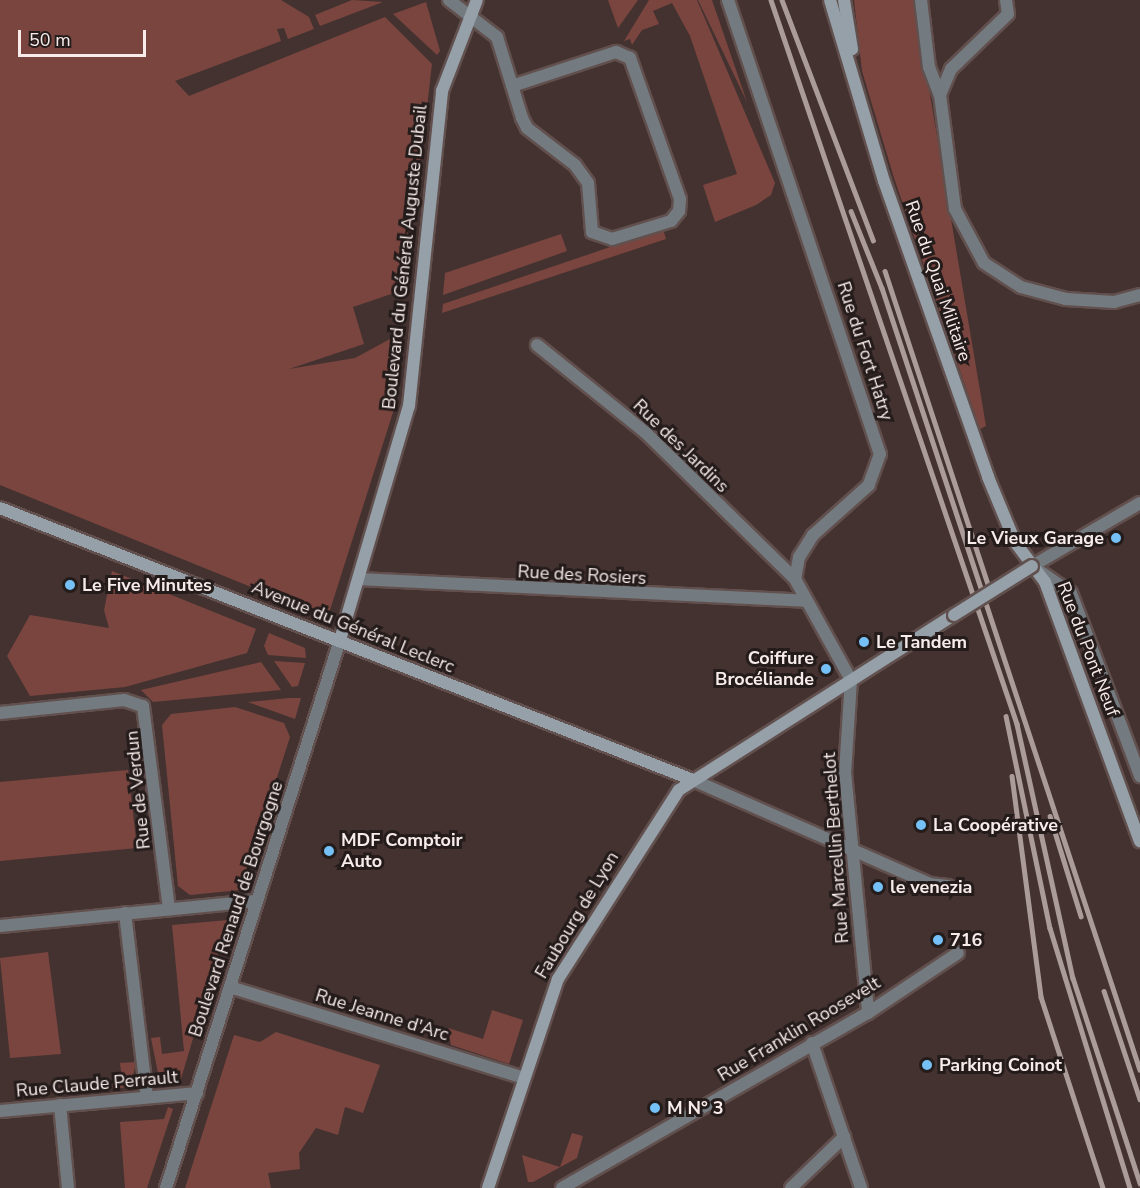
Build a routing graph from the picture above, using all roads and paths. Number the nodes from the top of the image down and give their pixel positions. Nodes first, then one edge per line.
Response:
1 (449, 0) edge
2 (477, 0) edge
3 (728, 0) edge
4 (830, 0) edge
5 (844, 0) edge
6 (921, 0) edge
7 (1006, 0) edge
8 (467, 16) junction
9 (512, 86) junction
10 (858, 90) junction
11 (940, 95) junction
12 (1140, 295) edge
13 (537, 345) dead end
14 (1140, 503) edge
15 (0, 508) edge
16 (1032, 566) junction
17 (359, 579) junction
18 (795, 579) junction
19 (804, 601) junction
20 (339, 640) junction
21 (851, 680) junction
22 (0, 713) edge
23 (1140, 776) edge
24 (693, 780) junction
25 (1140, 841) edge
26 (853, 848) junction
27 (948, 886) dead end
28 (257, 901) junction
29 (169, 909) junction
30 (125, 914) junction
31 (0, 926) edge
32 (958, 953) dead end
33 (230, 987) junction
34 (868, 1013) junction
35 (812, 1043) junction
36 (524, 1078) junction
37 (196, 1093) junction
38 (147, 1097) junction
39 (60, 1105) junction
40 (0, 1111) edge
41 (844, 1137) junction
42 (68, 1188) edge
43 (166, 1188) edge
44 (488, 1188) edge
45 (562, 1188) edge
46 (791, 1188) edge
47 (861, 1188) edge

1 - 8 street
2 - 8 street, Boulevard du Général Auguste Dubail
3 - 18 street, Rue du Fort Hatry
4 - 10 street, Rue du Quai Militaire
5 - 10 street
6 - 11 street
7 - 11 street
8 - 9 street
8 - 17 street, Boulevard du Général Auguste Dubail
9 - 9 street
10 - 16 street, Rue du Quai Militaire
11 - 12 street
13 - 18 street, Rue des Jardins
14 - 16 street
15 - 20 street, Avenue du Général Leclerc
16 - 21 street, Faubourg de Lyon, bridge
16 - 23 street, Rue du Pont Neuf
16 - 25 street, Rue du Pont Neuf
17 - 19 street, Rue des Rosiers
17 - 20 street, Boulevard du Général Auguste Dubail
18 - 19 street
19 - 21 street
20 - 24 street, Avenue du Général Leclerc
20 - 28 street, Boulevard Renaud de Bourgogne
21 - 24 street, Faubourg de Lyon
21 - 26 street, Rue Marcellin Berthelot
22 - 29 street, Rue de Verdun
24 - 26 street
24 - 36 street, Faubourg de Lyon
26 - 27 street
26 - 34 street, Rue Marcellin Berthelot
28 - 29 street
28 - 33 street, Boulevard Renaud de Bourgogne
29 - 30 street
30 - 31 street
30 - 38 street
32 - 34 street, Rue Franklin Roosevelt
33 - 36 street, Rue Jeanne d'Arc
33 - 37 street, Boulevard Renaud de Bourgogne
34 - 35 street, Rue Franklin Roosevelt
35 - 41 street
35 - 45 street, Rue Franklin Roosevelt
36 - 44 street, Faubourg de Lyon
37 - 38 street, Rue Claude Perrault
37 - 43 street, Boulevard Renaud de Bourgogne
38 - 39 street, Rue Claude Perrault
39 - 40 street, Rue Claude Perrault
39 - 42 street
41 - 46 street
41 - 47 street

